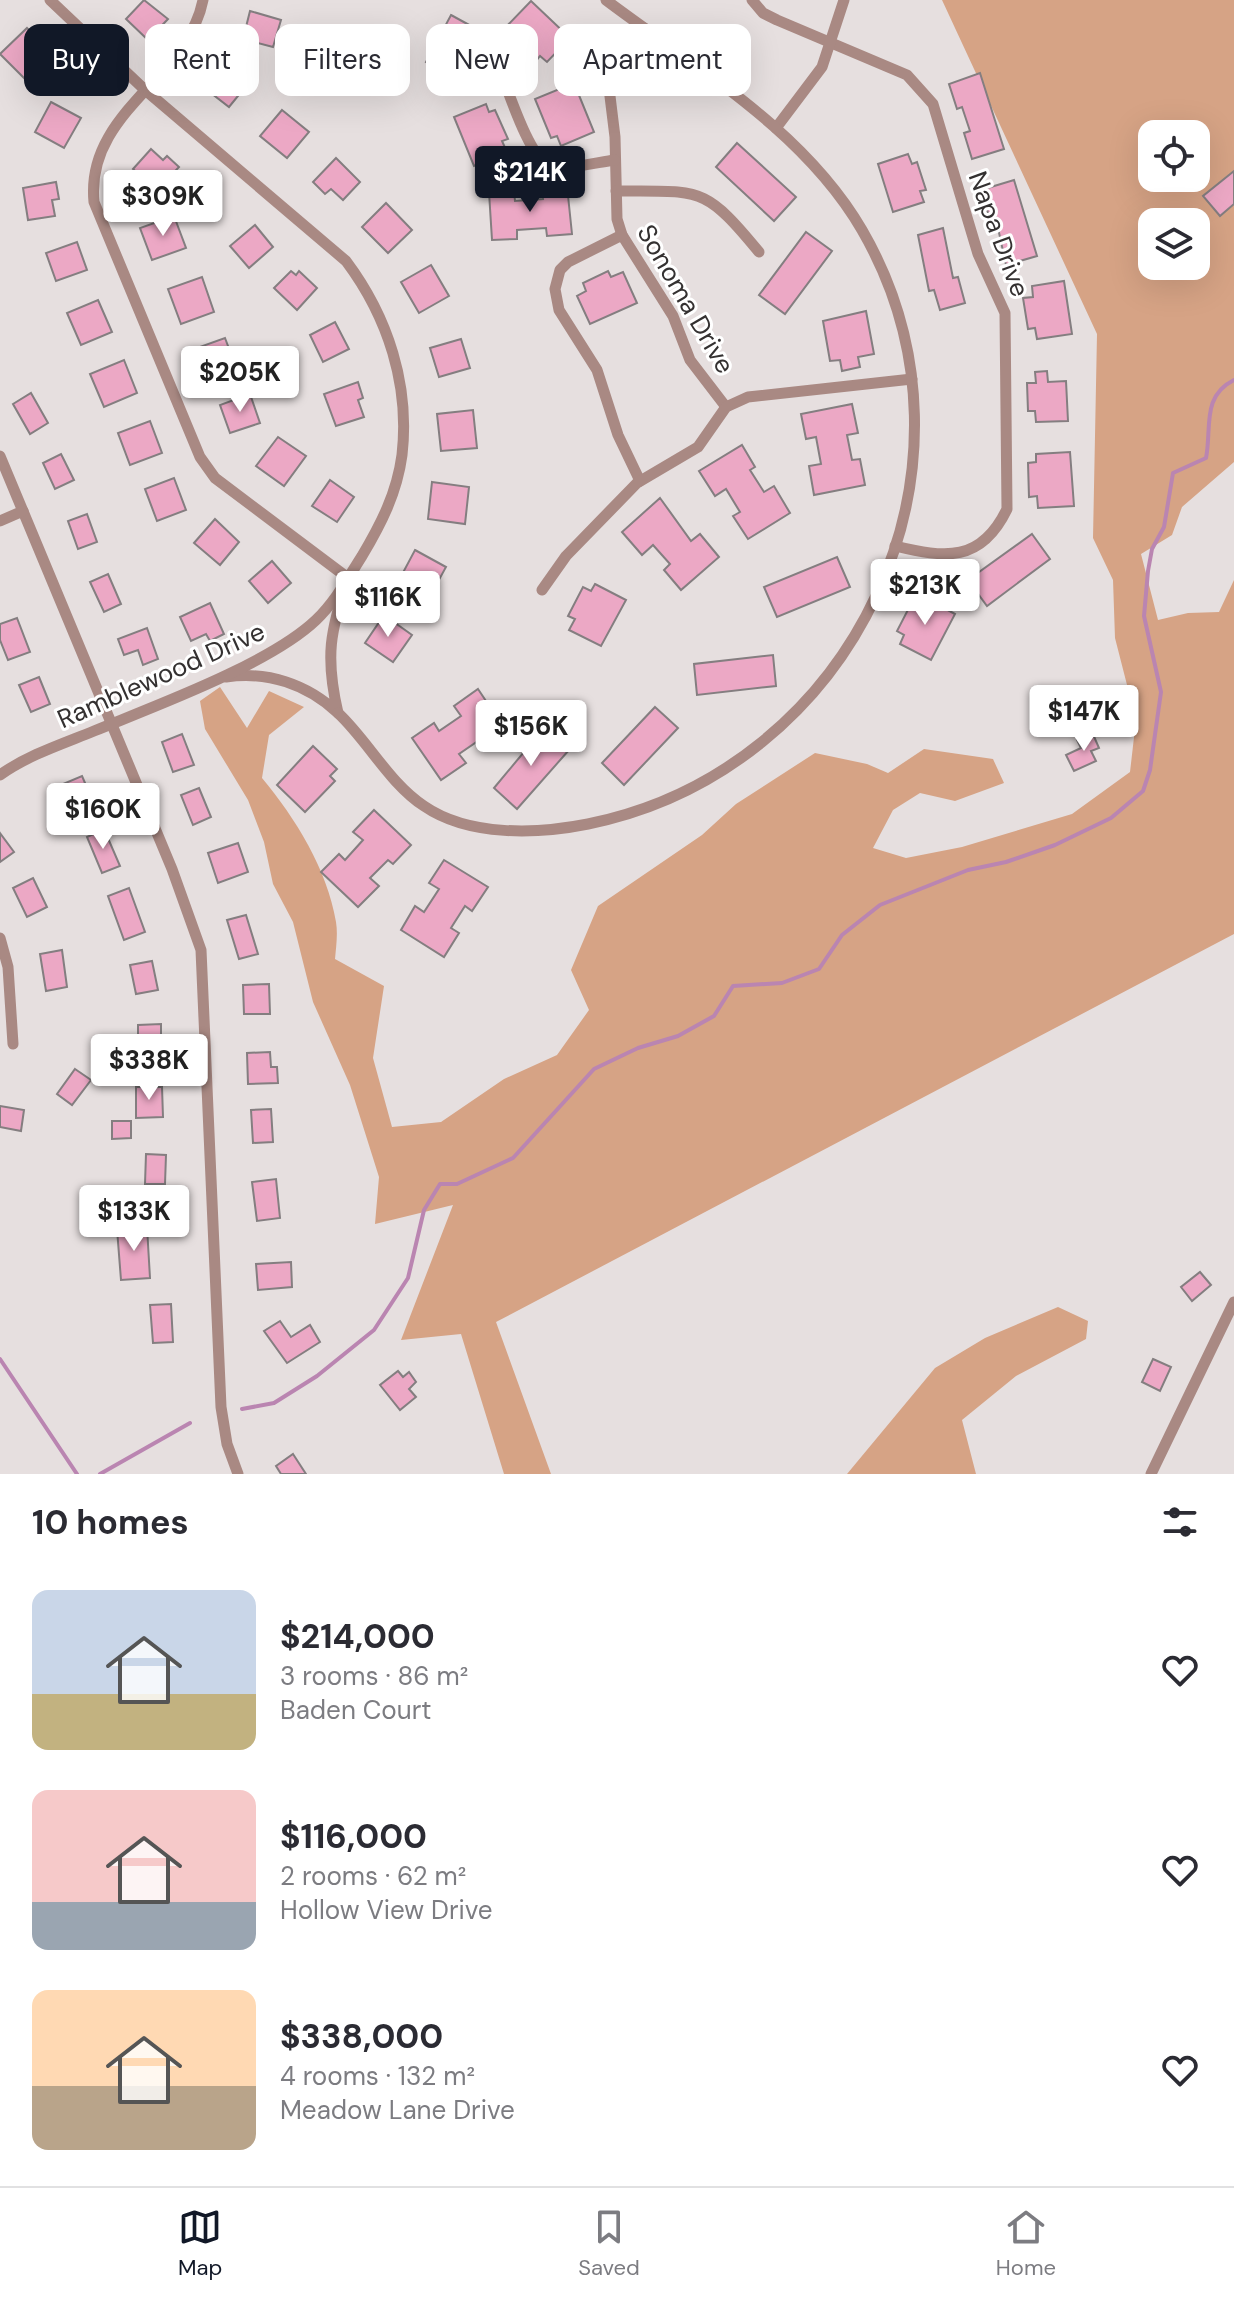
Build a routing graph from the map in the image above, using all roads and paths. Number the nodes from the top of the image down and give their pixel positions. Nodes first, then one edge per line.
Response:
1 (50, 0) edge
2 (203, 0) edge
3 (606, 0) edge
4 (752, 0) edge
5 (844, 0) edge
6 (639, 24) edge
7 (830, 43) junction
8 (144, 89) junction
9 (510, 96) edge
10 (609, 96) edge
11 (734, 96) edge
12 (776, 128) junction
13 (615, 160) junction
14 (616, 191) junction
15 (622, 235) junction
16 (759, 252) dead end
17 (912, 379) junction
18 (726, 407) junction
19 (0, 456) edge
20 (640, 481) junction
21 (23, 511) junction
22 (0, 521) edge
23 (895, 546) junction
24 (348, 578) junction
25 (542, 590) dead end
26 (216, 679) junction
27 (338, 713) junction
28 (110, 725) junction
29 (0, 775) edge
30 (0, 938) edge
31 (13, 1044) dead end
32 (1234, 1302) edge
33 (238, 1474) edge
34 (1151, 1474) edge

1 - 8 street, Ramblewood Drive
2 - 8 street
3 - 6 street
4 - 7 street, Napa Drive
5 - 7 street
7 - 12 street
7 - 23 street, Napa Drive
8 - 24 street
8 - 24 street, Ramblewood Drive
9 - 13 street
10 - 13 street, Sonoma Drive
11 - 12 street
12 - 17 street
13 - 14 street, Sonoma Drive
14 - 15 street, Sonoma Drive
14 - 16 street
15 - 18 street, Sonoma Drive
15 - 20 street
17 - 18 street
17 - 23 street
18 - 20 street
19 - 21 street
20 - 25 street
21 - 22 street
21 - 28 street
23 - 27 street
24 - 26 street, Ramblewood Drive
24 - 27 street
26 - 27 street
26 - 28 street, Ramblewood Drive
28 - 29 street, Ramblewood Drive
28 - 33 street
30 - 31 street
32 - 34 street

